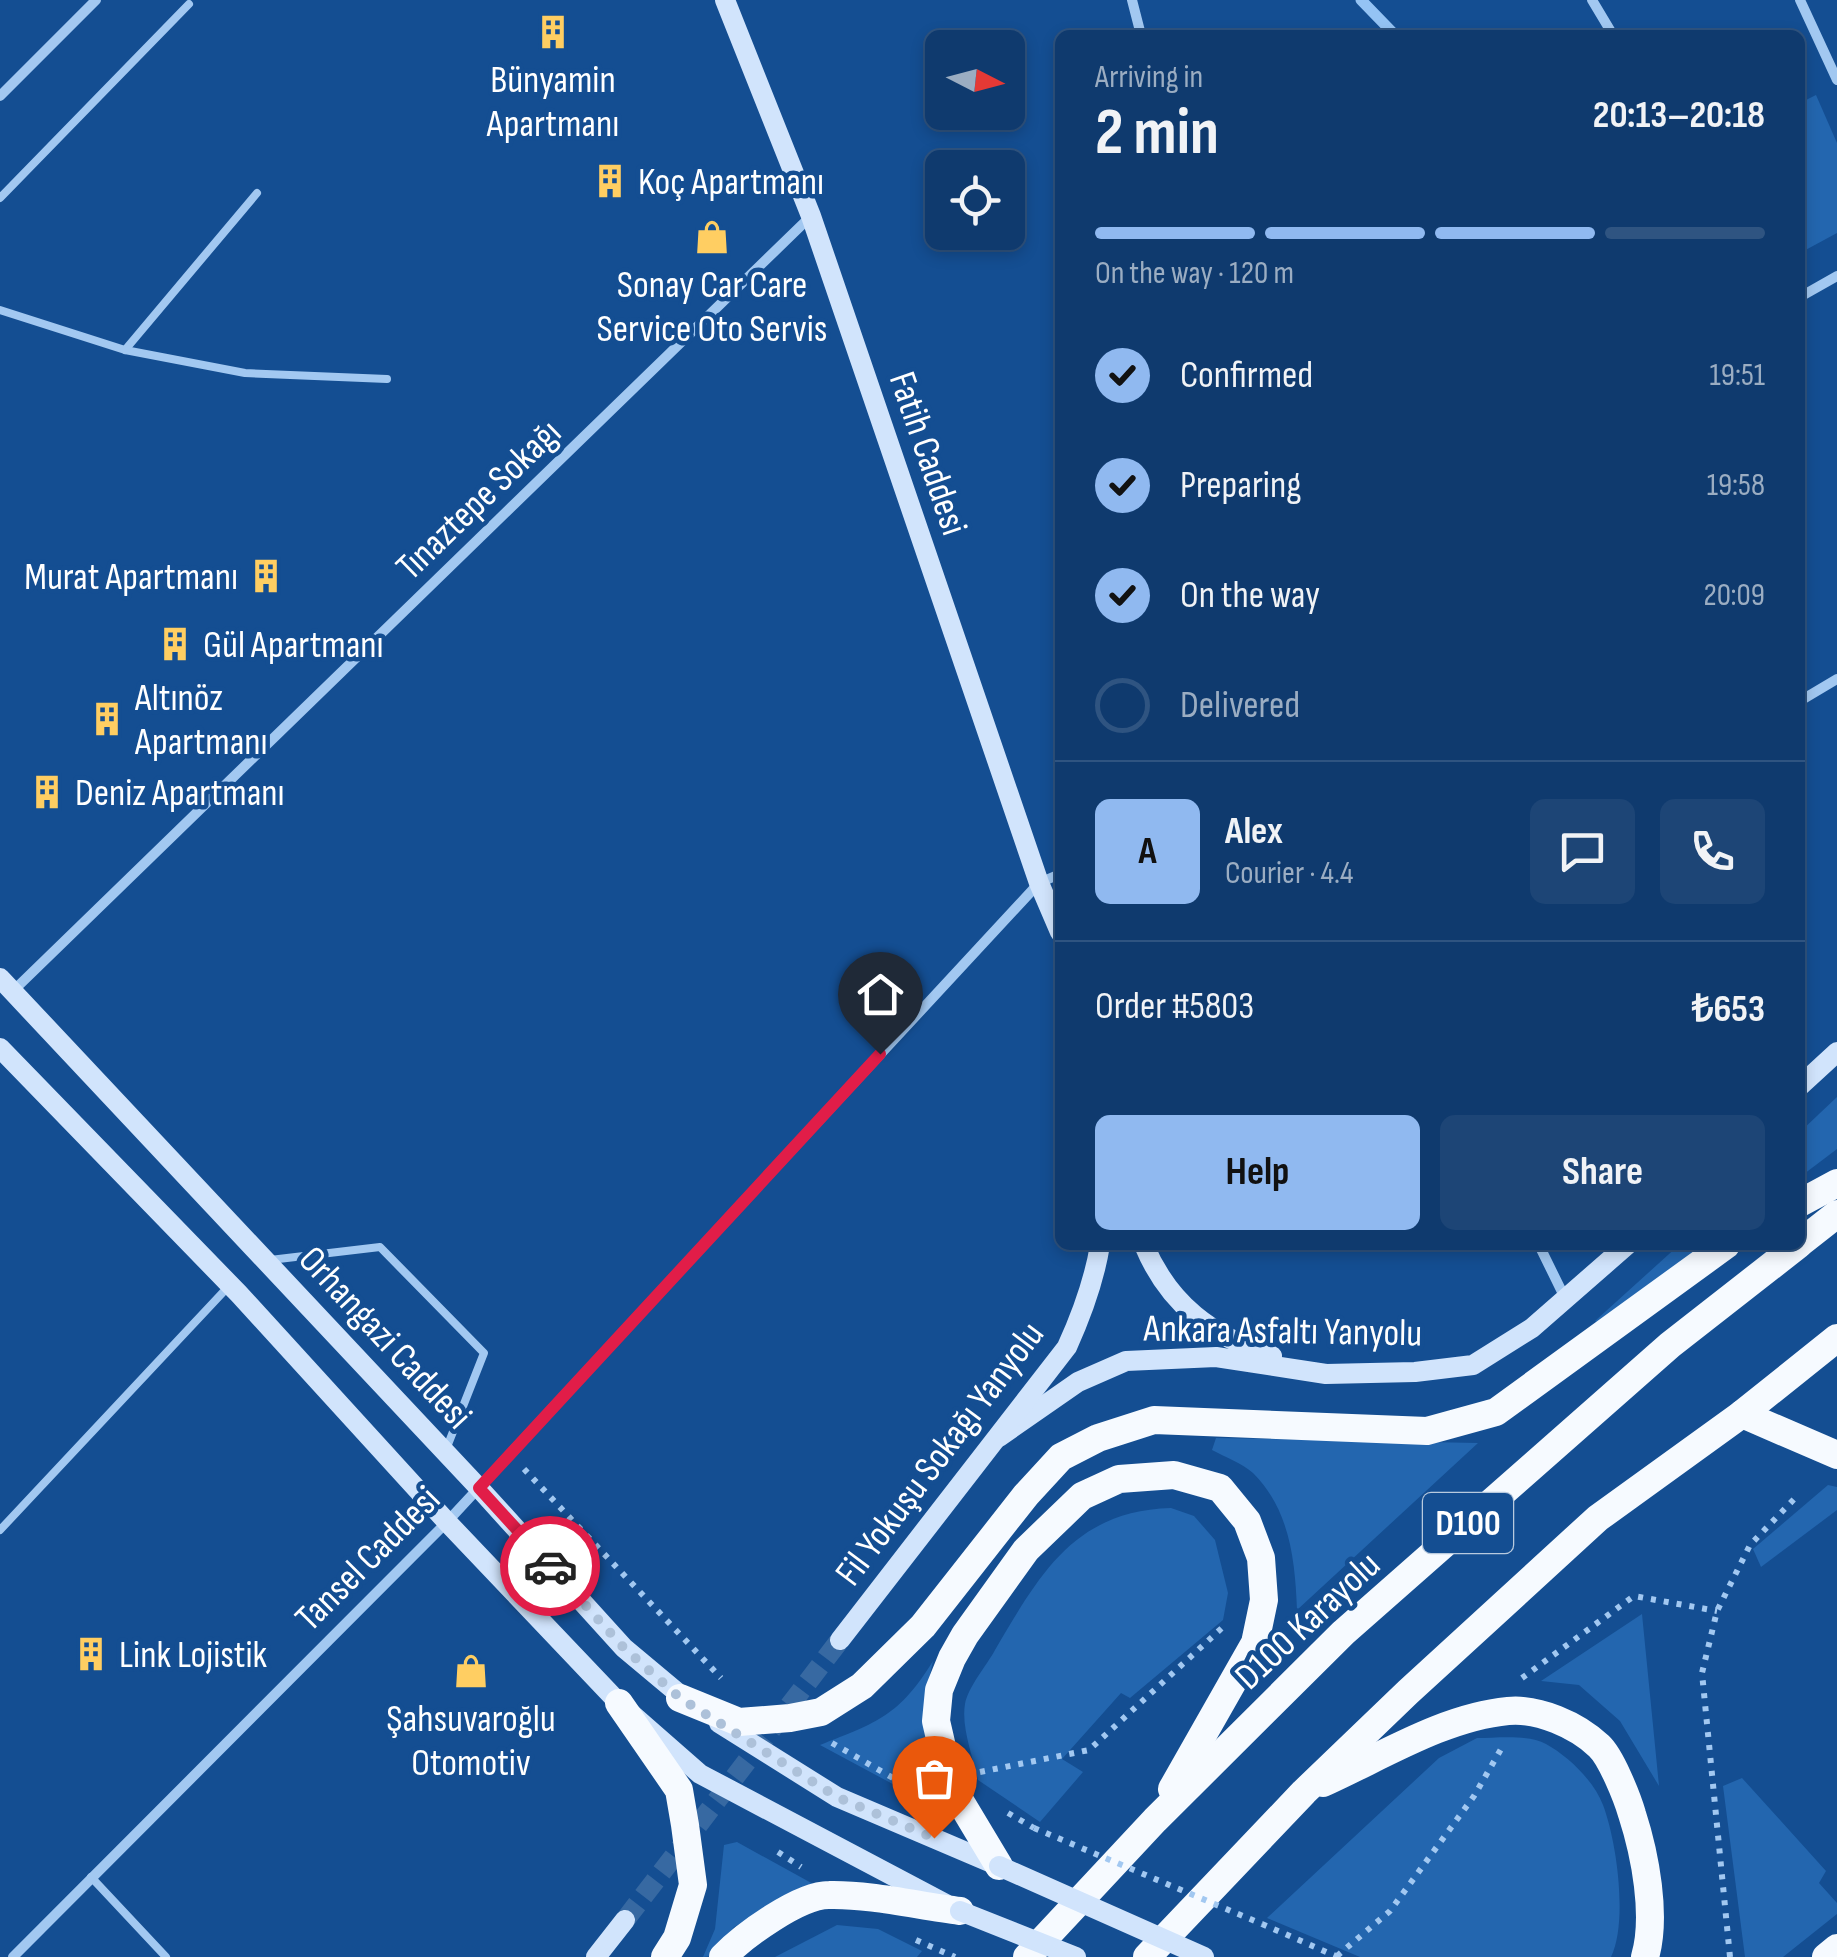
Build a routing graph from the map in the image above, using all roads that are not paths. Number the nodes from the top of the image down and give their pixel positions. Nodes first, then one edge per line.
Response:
1 (96, 0) edge
2 (725, 0) edge
3 (1132, 0) edge
4 (1592, 0) edge
5 (1800, 0) edge
6 (189, 4) dead end
7 (1139, 30) edge
8 (1610, 30) edge
9 (1837, 80) edge
10 (0, 96) edge
11 (257, 193) dead end
12 (0, 198) edge
13 (811, 216) junction
14 (1837, 276) edge
15 (1805, 294) edge
16 (0, 310) edge
17 (125, 350) junction
18 (387, 379) dead end
19 (1837, 679) edge
20 (1805, 698) edge
21 (1055, 876) edge
22 (1039, 883) junction
23 (1055, 920) edge
24 (4, 992) edge
25 (0, 1048) edge
26 (1837, 1052) edge
27 (1805, 1081) edge
28 (1837, 1182) edge
29 (1805, 1200) edge
30 (1837, 1214) edge
31 (1805, 1239) edge
32 (1099, 1250) edge
33 (1146, 1250) edge
34 (1542, 1250) edge
35 (1621, 1250) edge
36 (1719, 1250) edge
37 (1791, 1250) edge
38 (267, 1261) junction
39 (230, 1285) junction
40 (1566, 1299) junction
41 (1837, 1338) edge
42 (1837, 1355) edge
43 (1326, 1374) junction
44 (1742, 1414) junction
45 (999, 1438) junction
46 (445, 1451) junction
47 (1837, 1456) edge
48 (479, 1488) junction
49 (447, 1522) junction
50 (0, 1530) edge
51 (840, 1640) tunnel mouth
52 (680, 1698) junction
53 (619, 1703) junction
54 (1304, 1792) junction
55 (1154, 1820) junction
56 (999, 1866) junction
57 (91, 1877) junction
58 (960, 1911) junction
59 (624, 1920) tunnel mouth
60 (1837, 1948) edge
61 (12, 1957) edge
62 (166, 1957) edge
63 (596, 1957) edge
64 (665, 1957) edge
65 (723, 1957) edge
66 (1027, 1957) edge
67 (1076, 1957) edge
68 (1147, 1957) edge
69 (1204, 1957) edge
70 (1645, 1957) edge
71 (1826, 1957) edge

1 - 10 street
2 - 13 main road, Fatih Caddesi
3 - 7 street
4 - 8 street
5 - 9 street
6 - 12 lane
11 - 17 lane
13 - 22 main road, Fatih Caddesi
13 - 24 street, Tınaztepe Sokağı
14 - 15 street
16 - 17 lane
17 - 18 lane
19 - 20 street
21 - 22 street
22 - 23 main road, Fatih Caddesi
22 - 48 street, Tansel Caddesi
24 - 38 main road, Orhangazi Caddesi
25 - 39 main road, Orhangazi Caddesi
26 - 27 main road
28 - 29 highway
30 - 31 highway, D100 Karayolu / D100
32 - 45 main road, Fil Yokuşu Sokağı Yanyolu
33 - 43 main road
34 - 40 street
35 - 40 main road, Ankara Asfaltı Yanyolu
36 - 52 highway
37 - 55 highway, D100 Karayolu / D100
38 - 46 main road, Orhangazi Caddesi
38 - 46 lane
39 - 49 main road, Orhangazi Caddesi
39 - 50 lane
40 - 43 main road, Ankara Asfaltı Yanyolu
41 - 44 highway, D100
42 - 44 highway
43 - 45 main road, Ankara Asfaltı Yanyolu
44 - 47 highway
44 - 54 highway, D100
45 - 51 main road, Fil Yokuşu Sokağı Yanyolu
46 - 48 main road, Orhangazi Caddesi
48 - 49 street, Tansel Caddesi
48 - 52 main road, Orhangazi Caddesi
49 - 53 main road, Orhangazi Caddesi
49 - 57 street, Tansel Caddesi
52 - 56 main road, Orhangazi Caddesi
53 - 58 main road, Orhangazi Caddesi
53 - 64 highway
54 - 68 highway, D100
54 - 70 highway
55 - 56 highway
55 - 66 highway, D100 Karayolu / D100
56 - 69 main road, Orhangazi Caddesi, bridge
57 - 61 street, Tansel Caddesi
57 - 62 lane
58 - 65 highway
58 - 67 main road, Orhangazi Caddesi, bridge
59 - 63 main road
60 - 71 highway

